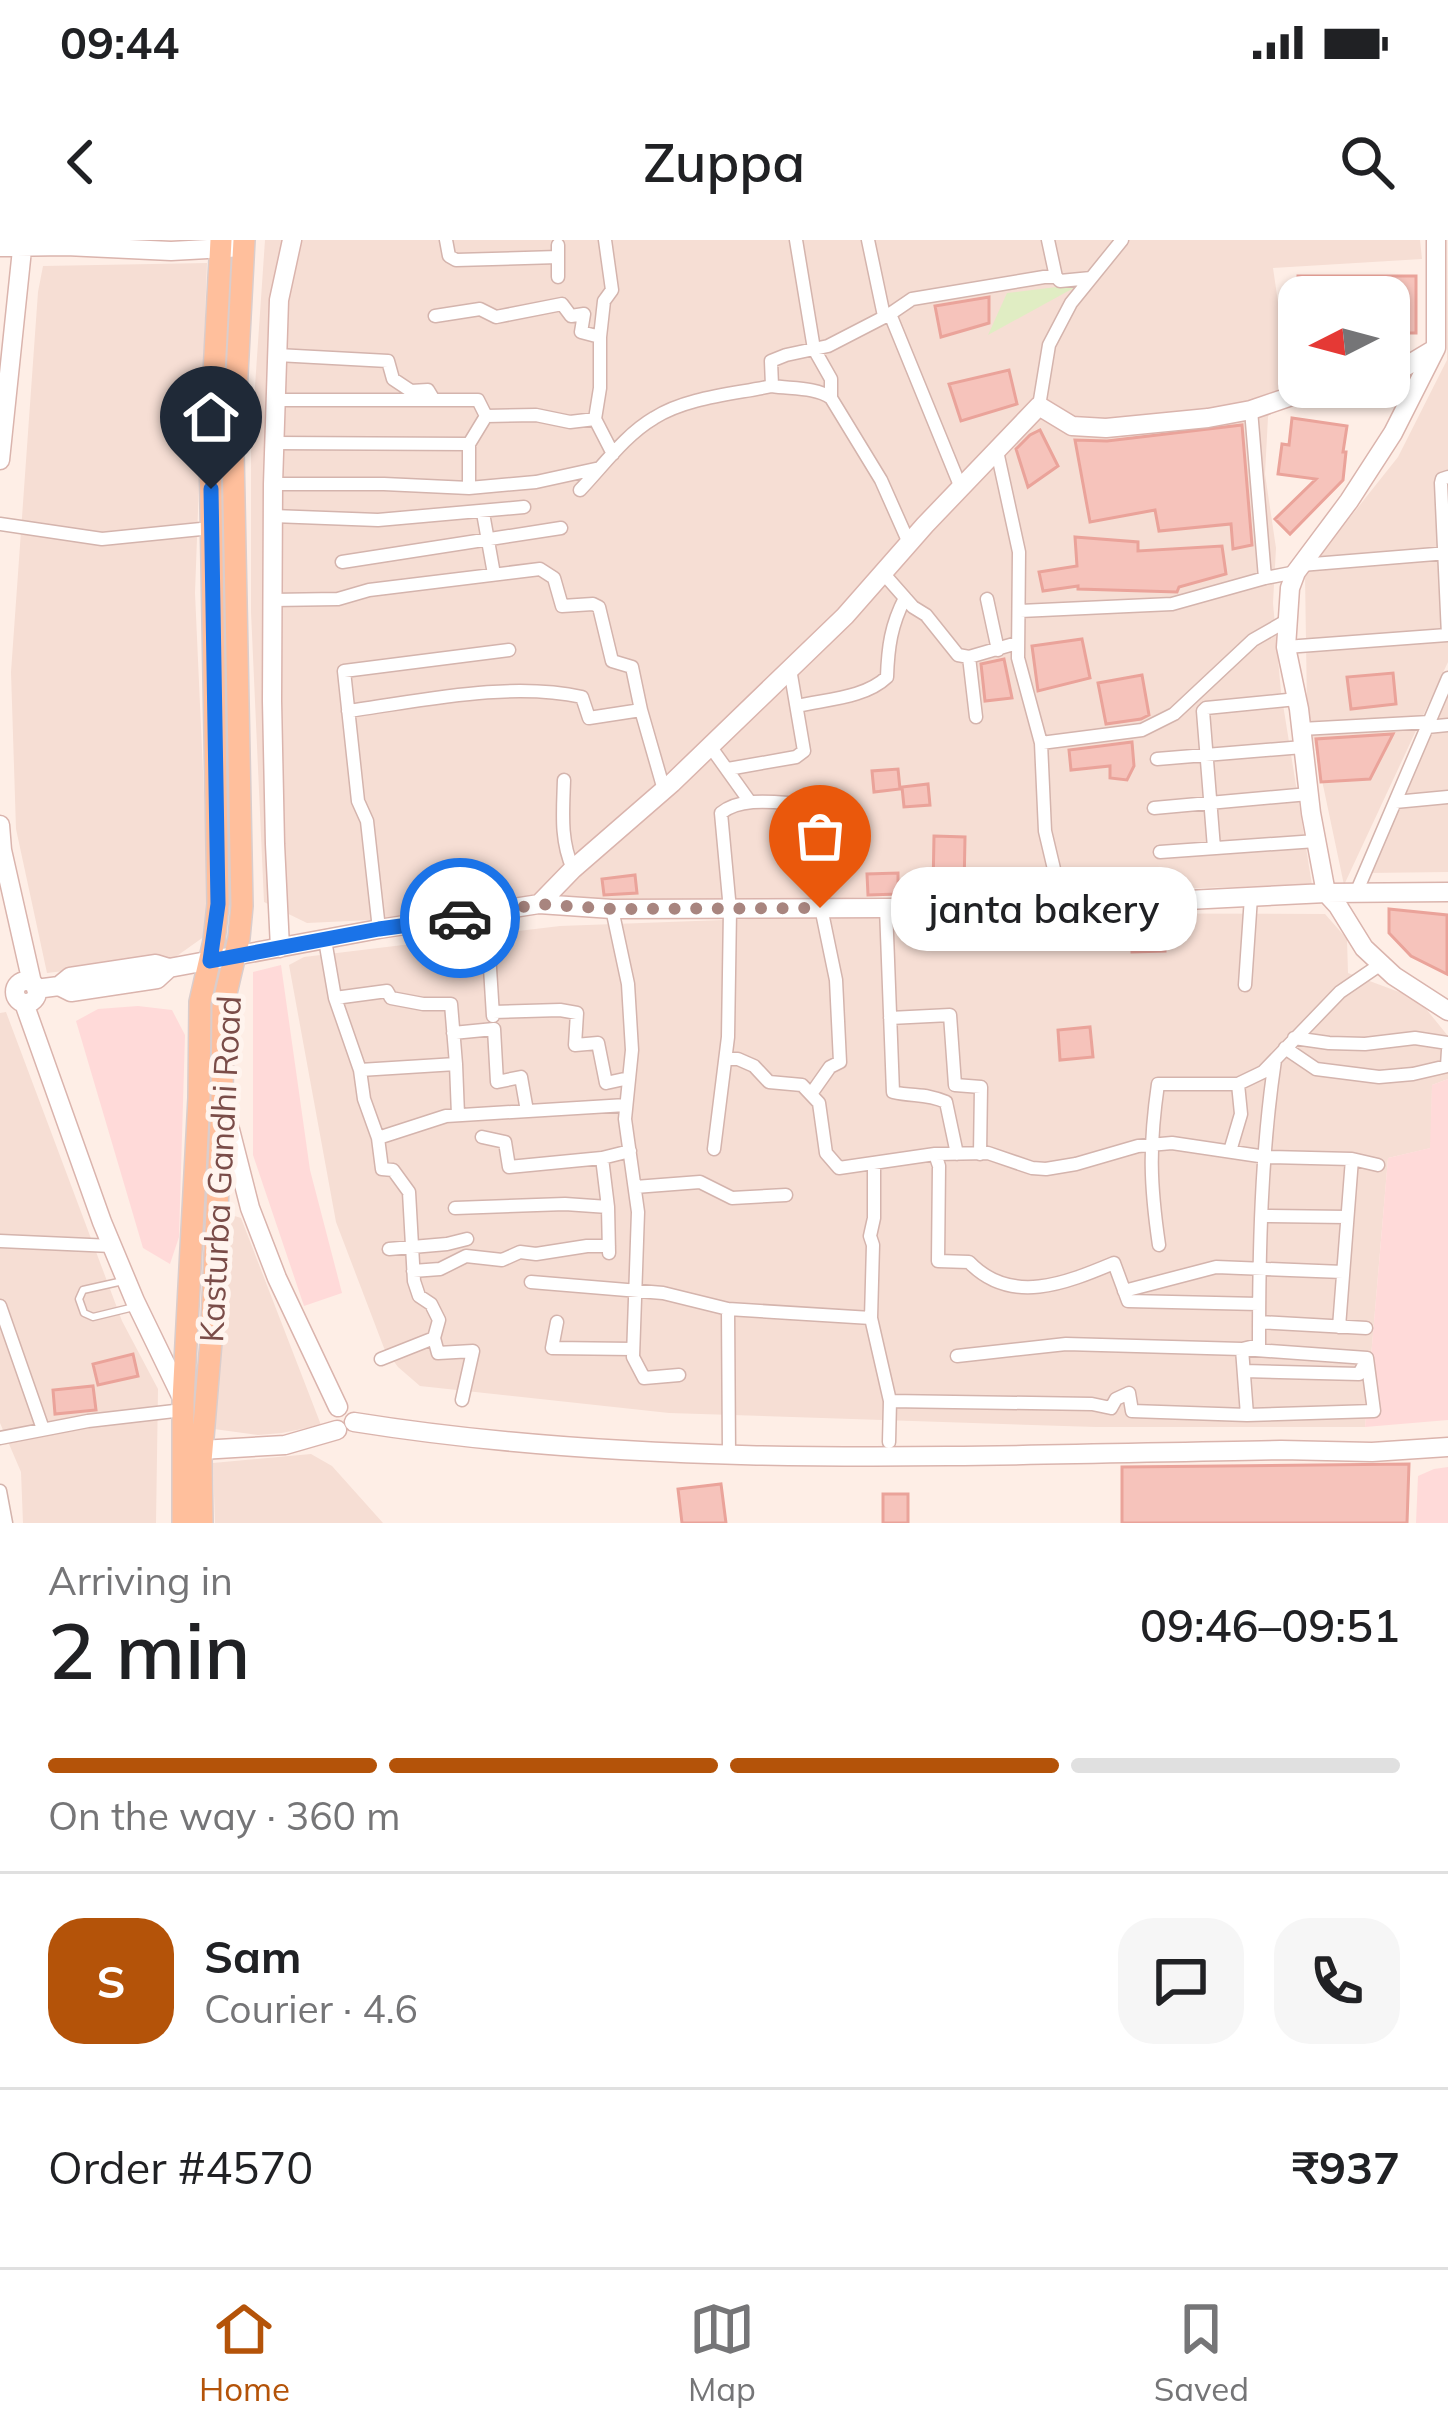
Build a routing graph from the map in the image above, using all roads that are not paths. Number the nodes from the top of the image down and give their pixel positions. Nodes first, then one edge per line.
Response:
1 (292, 240) edge
2 (446, 240) edge
3 (604, 240) edge
4 (796, 240) edge
5 (868, 240) edge
6 (1048, 240) edge
7 (1122, 240) edge
8 (1436, 240) edge
9 (14, 244) edge
10 (232, 244) edge
11 (1056, 277) junction
12 (559, 278) dead end
13 (1091, 278) junction
14 (887, 315) junction
15 (435, 316) dead end
16 (600, 337) junction
17 (0, 345) edge
18 (1442, 346) edge
19 (814, 349) junction
20 (277, 355) junction
21 (1410, 364) edge
22 (772, 386) junction
23 (831, 398) junction
24 (276, 400) junction
25 (434, 400) junction
26 (1278, 401) edge
27 (1039, 406) junction
28 (1251, 410) junction
29 (486, 416) junction
30 (596, 419) junction
31 (274, 443) junction
32 (469, 445) junction
33 (997, 451) junction
34 (614, 454) junction
35 (0, 460) edge
36 (600, 468) junction
37 (1448, 477) edge
38 (273, 484) junction
39 (469, 488) junction
40 (961, 488) junction
41 (580, 490) dead end
42 (524, 507) dead end
43 (483, 512) junction
44 (273, 516) junction
45 (0, 524) edge
46 (561, 527) dead end
47 (211, 528) junction
48 (488, 537) junction
49 (909, 543) junction
50 (1446, 553) edge
51 (342, 562) dead end
52 (1299, 569) junction
53 (883, 573) junction
54 (494, 574) junction
55 (1265, 578) junction
56 (904, 598) junction
57 (987, 599) dead end
58 (272, 600) junction
59 (1020, 610) junction
60 (1286, 621) junction
61 (1448, 635) edge
62 (1017, 644) junction
63 (1286, 647) junction
64 (509, 650) dead end
65 (998, 650) junction
66 (969, 657) junction
67 (790, 669) junction
68 (1448, 679) edge
69 (1297, 699) junction
70 (797, 706) junction
71 (640, 710) junction
72 (348, 711) junction
73 (976, 717) dead end
74 (1428, 724) junction
75 (1448, 725) edge
76 (1302, 738) junction
77 (1041, 743) junction
78 (710, 746) junction
79 (1206, 755) junction
80 (1157, 759) dead end
81 (728, 769) junction
82 (564, 780) dead end
83 (664, 790) junction
84 (1309, 794) junction
85 (1448, 797) edge
86 (750, 802) junction
87 (1210, 802) junction
88 (1395, 802) junction
89 (1154, 808) dead end
90 (0, 825) edge
91 (1316, 842) junction
92 (1214, 848) junction
93 (1160, 852) dead end
94 (573, 869) junction
95 (0, 886) edge
96 (1448, 892) edge
97 (1326, 893) junction
98 (1356, 893) junction
99 (1251, 897) junction
100 (539, 904) junction
101 (1069, 906) junction
102 (820, 908) junction
103 (886, 908) junction
104 (612, 909) junction
105 (730, 910) junction
106 (379, 929) junction
107 (325, 940) junction
108 (280, 948) junction
109 (489, 952) dead end
110 (235, 956) junction
111 (210, 961) junction
112 (1381, 964) junction
113 (1245, 985) dead end
114 (23, 992) edge
115 (335, 998) junction
116 (1448, 1011) edge
117 (493, 1012) junction
118 (890, 1018) junction
119 (494, 1029) junction
120 (453, 1034) junction
121 (1289, 1043) junction
122 (1448, 1047) edge
123 (725, 1059) junction
124 (1274, 1060) junction
125 (456, 1064) junction
126 (360, 1070) junction
127 (629, 1078) junction
128 (1238, 1084) junction
129 (811, 1094) junction
130 (222, 1100) junction
131 (626, 1105) junction
132 (527, 1111) junction
133 (458, 1115) junction
134 (482, 1137) dead end
135 (377, 1138) junction
136 (1151, 1144) junction
137 (714, 1149) dead end
138 (630, 1151) junction
139 (1230, 1151) junction
140 (935, 1154) junction
141 (957, 1154) junction
142 (980, 1154) junction
143 (1266, 1157) junction
144 (602, 1159) junction
145 (1352, 1159) junction
146 (874, 1163) junction
147 (1378, 1165) dead end
148 (207, 1174) junction
149 (635, 1186) junction
150 (787, 1195) dead end
151 (608, 1207) junction
152 (250, 1208) junction
153 (455, 1208) dead end
154 (1262, 1216) junction
155 (1348, 1217) junction
156 (467, 1239) dead end
157 (0, 1241) edge
158 (1160, 1245) dead end
159 (112, 1246) junction
160 (412, 1246) junction
161 (388, 1249) dead end
162 (1261, 1268) junction
163 (413, 1271) junction
164 (1343, 1272) junction
165 (127, 1280) junction
166 (531, 1282) dead end
167 (1124, 1291) junction
168 (636, 1292) junction
169 (1259, 1304) junction
170 (0, 1306) edge
171 (138, 1306) junction
172 (728, 1309) junction
173 (871, 1318) junction
174 (557, 1322) dead end
175 (1259, 1322) junction
176 (1339, 1327) junction
177 (1366, 1328) dead end
178 (434, 1338) junction
179 (633, 1349) junction
180 (1242, 1349) junction
181 (957, 1356) dead end
182 (1367, 1358) junction
183 (381, 1359) dead end
184 (1244, 1371) junction
185 (184, 1376) junction
186 (679, 1376) dead end
187 (462, 1400) dead end
188 (890, 1402) junction
189 (183, 1405) junction
190 (1247, 1415) junction
191 (346, 1426) junction
192 (43, 1430) junction
193 (0, 1438) edge
194 (889, 1442) dead end
195 (1448, 1447) edge
196 (201, 1450) junction
197 (729, 1455) junction
198 (0, 1491) edge
199 (6, 1523) edge
200 (183, 1523) edge
201 (202, 1523) edge

1 - 20 street
2 - 12 street
3 - 16 street
4 - 19 street
5 - 14 street
6 - 11 street
7 - 13 street
8 - 18 street
9 - 10 street
9 - 17 street
9 - 35 street
10 - 47 main road, Kasturba Gandhi Road
10 - 110 main road, Kasturba Gandhi Road
11 - 13 street
11 - 14 street
13 - 27 street
14 - 19 street
14 - 40 street
15 - 16 street
16 - 30 street
18 - 21 street
18 - 52 street
19 - 22 street
19 - 23 street
20 - 24 street
20 - 25 street
22 - 23 street
22 - 34 street
23 - 49 street
24 - 25 street
24 - 31 street
25 - 29 street
26 - 28 street
27 - 28 street
27 - 33 street
28 - 55 street
29 - 30 street
29 - 32 street
30 - 34 street
31 - 32 street
31 - 38 street
32 - 39 street
33 - 40 street
33 - 59 street
34 - 36 street
36 - 39 street
36 - 41 street
37 - 50 street
38 - 39 street
38 - 44 street
40 - 49 street
42 - 43 street
43 - 44 street
43 - 48 street
44 - 58 street
45 - 47 street
46 - 48 street
47 - 111 main road, Kasturba Gandhi Road
48 - 51 street
48 - 54 street
49 - 53 street
50 - 52 street
50 - 61 street
52 - 55 street
52 - 60 street
53 - 56 street
53 - 67 street
54 - 58 street
54 - 71 street
55 - 59 street
56 - 66 street
56 - 70 street
57 - 65 street
58 - 108 street
59 - 62 street
60 - 63 street
60 - 77 street
61 - 63 street
62 - 65 street
62 - 77 street
63 - 69 street
64 - 72 street
65 - 66 street
66 - 73 street
67 - 70 street
67 - 78 street
68 - 74 street
69 - 76 street
69 - 79 street
70 - 81 street
71 - 72 street
71 - 83 street
72 - 106 street
74 - 75 street
74 - 76 street
74 - 88 street
76 - 79 street
76 - 84 street
77 - 101 street
78 - 81 street
78 - 83 street
79 - 80 street
79 - 87 street
81 - 86 street
82 - 94 street
83 - 94 street
84 - 87 street
84 - 91 street
85 - 88 street
86 - 102 street
86 - 105 street
87 - 89 street
87 - 92 street
88 - 98 street
90 - 114 street
91 - 92 street
91 - 97 street
92 - 93 street
94 - 100 street
95 - 114 street
96 - 98 street
97 - 98 street
97 - 99 street
97 - 112 street
99 - 101 street
99 - 113 street
100 - 104 street
100 - 106 street
101 - 103 street
102 - 103 street
102 - 105 street
102 - 129 street
103 - 118 street
104 - 105 street
104 - 127 street
105 - 123 street
106 - 107 street
107 - 108 street
107 - 115 street
108 - 110 street
109 - 117 street
110 - 111 street
110 - 130 main road, Kasturba Gandhi Road
111 - 114 street
111 - 148 main road, Kasturba Gandhi Road
112 - 116 street
112 - 121 street
114 - 159 street
114 - 185 street
115 - 120 street
115 - 126 street
117 - 119 street
117 - 127 street
118 - 141 street
118 - 142 street
119 - 120 street
119 - 132 street
120 - 125 street
121 - 122 street
121 - 122 street
121 - 124 street
123 - 129 street
123 - 137 street
124 - 128 street
124 - 143 street
125 - 126 street
125 - 133 street
126 - 135 street
127 - 131 street
128 - 136 street
128 - 139 street
129 - 146 street
130 - 148 main road, Kasturba Gandhi Road
130 - 152 street
131 - 132 street
131 - 138 street
132 - 133 street
133 - 135 street
134 - 144 street
135 - 160 street
136 - 139 street
136 - 142 street
136 - 158 street
138 - 144 street
138 - 149 street
139 - 143 street
140 - 141 street
140 - 146 street
140 - 167 street
141 - 142 street
143 - 145 street
143 - 154 street
144 - 151 street
145 - 147 street
145 - 155 street
146 - 173 street
148 - 152 street
148 - 185 main road, Kasturba Gandhi Road
148 - 196 main road, Kasturba Gandhi Road
149 - 150 street
149 - 168 street
151 - 153 street
151 - 163 street
152 - 191 street
154 - 155 street
154 - 162 street
155 - 164 street
156 - 160 street
157 - 159 street
159 - 165 street
160 - 161 street
160 - 163 street
162 - 164 street
162 - 167 street
162 - 169 street
163 - 178 street
164 - 176 street
165 - 171 street
165 - 171 lane
166 - 168 street
167 - 169 street
168 - 172 street
168 - 179 street
169 - 175 street
170 - 192 street
171 - 189 street
172 - 173 street
172 - 197 street
173 - 188 street
174 - 179 street
175 - 176 street
175 - 180 street
176 - 177 street
178 - 183 street
178 - 187 street
179 - 186 street
180 - 181 street
180 - 182 street
180 - 184 street
182 - 184 street
182 - 190 street
184 - 190 street
185 - 189 main road, Kasturba Gandhi Road
188 - 190 street
188 - 194 street
189 - 192 street
189 - 200 main road, Kasturba Gandhi Road
191 - 196 street
191 - 197 street
192 - 193 street
195 - 197 street
196 - 201 main road, Kasturba Gandhi Road
198 - 199 street

